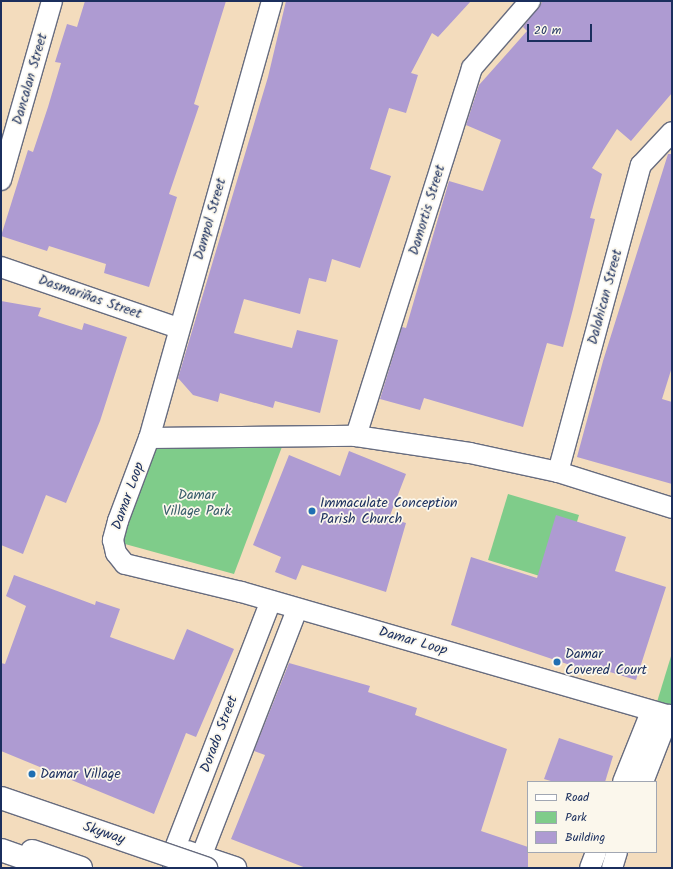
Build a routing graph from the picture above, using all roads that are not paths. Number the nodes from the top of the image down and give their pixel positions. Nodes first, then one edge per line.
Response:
1 (52, 1) edge
2 (272, 1) edge
3 (530, 1) edge
4 (672, 132) edge
5 (1, 180) edge
6 (1, 267) edge
7 (178, 328) junction
8 (356, 436) junction
9 (150, 438) junction
10 (558, 472) junction
11 (672, 508) edge
12 (271, 601) junction
13 (297, 609) junction
14 (664, 714) edge
15 (624, 781) edge
16 (643, 781) edge
17 (1, 789) edge
18 (1, 798) edge
19 (1, 840) edge
20 (1, 850) edge
21 (596, 853) edge
22 (617, 853) edge
23 (174, 858) edge
24 (200, 864) edge
25 (52, 868) edge
26 (81, 868) edge
27 (235, 868) edge
28 (590, 868) edge
29 (612, 868) edge

1 - 5 street, Dancalan Street
2 - 7 street, Dampol Street
3 - 8 street, Damortis Street
4 - 10 street, Dalahican Street
6 - 7 street, Dasmariñas Street
7 - 9 street, Dampol Street
8 - 9 street
8 - 10 street
9 - 12 street, Damar Loop
10 - 11 street
12 - 13 street, Damar Loop
12 - 23 street, Dorado Street
13 - 14 street, Damar Loop
13 - 24 street, Dorado Street
14 - 15 street
14 - 16 street
17 - 23 main road
18 - 24 main road, Skyway, bridge
19 - 26 main road
20 - 25 main road
21 - 28 street
22 - 29 street
23 - 24 main road
24 - 27 main road

